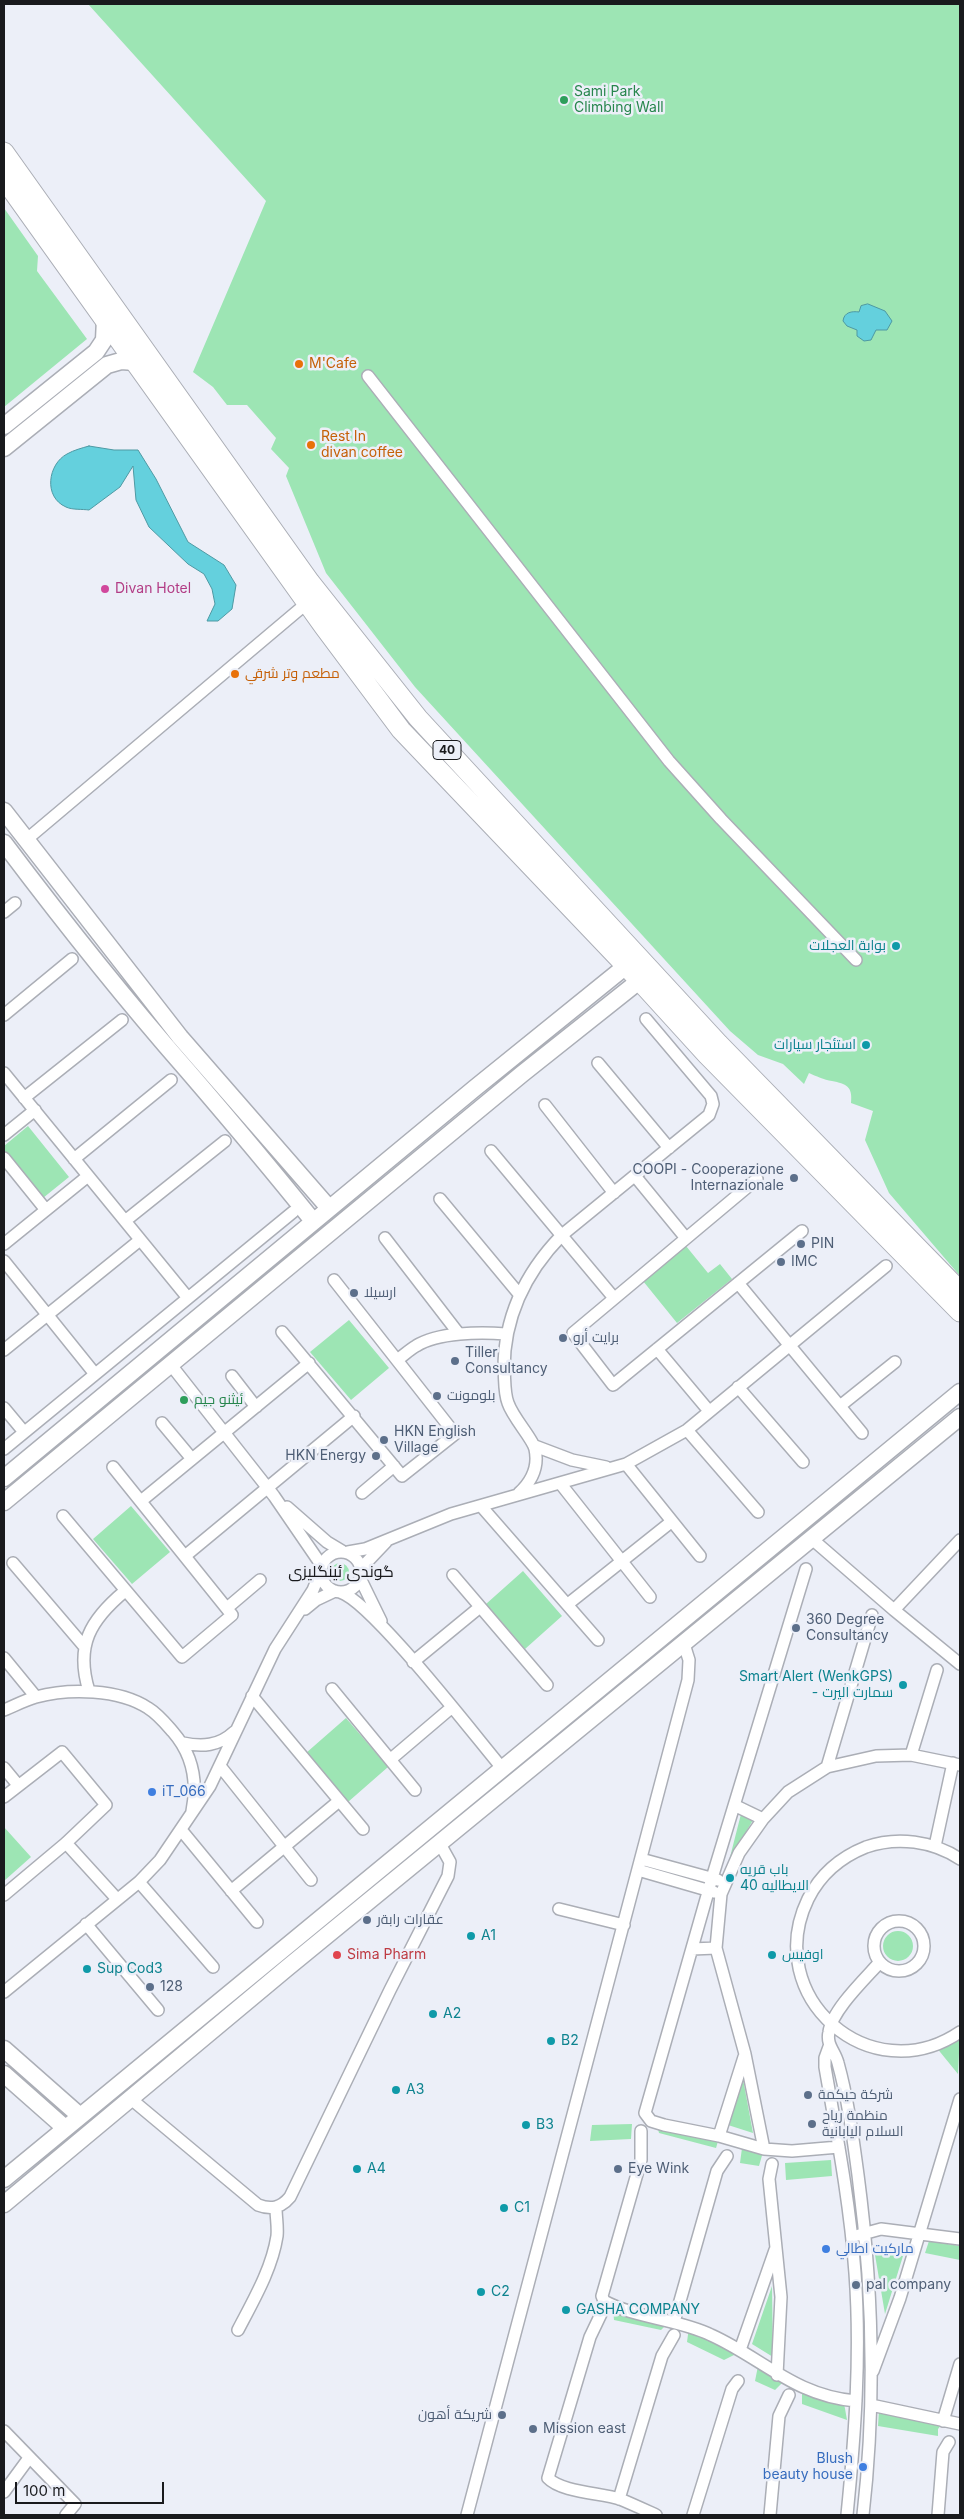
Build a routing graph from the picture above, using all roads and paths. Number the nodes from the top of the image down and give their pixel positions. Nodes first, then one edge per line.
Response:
1 (4, 152) edge
2 (4, 179) edge
3 (105, 319) junction
4 (90, 356) junction
5 (135, 362) junction
6 (101, 369) junction
7 (368, 376) dead end
8 (4, 426) edge
9 (4, 448) edge
10 (232, 484) junction
11 (307, 603) junction
12 (4, 811) edge
13 (26, 840) junction
14 (4, 843) edge
15 (65, 890) junction
16 (49, 902) junction
17 (15, 903) dead end
18 (4, 912) edge
19 (72, 959) dead end
20 (856, 960) dead end
21 (626, 966) junction
22 (639, 981) junction
23 (4, 1015) edge
24 (646, 1019) dead end
25 (122, 1020) dead end
26 (598, 1062) dead end
27 (4, 1072) edge
28 (494, 1073) junction
29 (171, 1080) dead end
30 (505, 1088) junction
31 (24, 1098) junction
32 (545, 1105) dead end
33 (35, 1110) junction
34 (4, 1135) edge
35 (225, 1141) dead end
36 (670, 1148) junction
37 (492, 1151) dead end
38 (4, 1158) edge
39 (74, 1159) junction
40 (88, 1176) junction
41 (635, 1176) junction
42 (757, 1179) dead end
43 (614, 1192) junction
44 (440, 1198) dead end
45 (329, 1208) junction
46 (46, 1210) junction
47 (293, 1212) dead end
48 (124, 1221) junction
49 (313, 1221) junction
50 (802, 1231) dead end
51 (562, 1235) junction
52 (385, 1238) dead end
53 (685, 1238) junction
54 (140, 1240) junction
55 (4, 1244) edge
56 (4, 1261) edge
57 (886, 1266) dead end
58 (334, 1280) dead end
59 (738, 1283) junction
60 (960, 1291) edge
61 (519, 1294) junction
62 (188, 1298) junction
63 (614, 1298) junction
64 (960, 1312) edge
65 (47, 1315) junction
66 (282, 1332) dead end
67 (459, 1334) junction
68 (506, 1334) junction
69 (789, 1344) junction
70 (656, 1349) junction
71 (4, 1350) edge
72 (397, 1360) junction
73 (895, 1362) dead end
74 (309, 1363) junction
75 (171, 1365) junction
76 (96, 1374) junction
77 (232, 1376) dead end
78 (738, 1386) junction
79 (960, 1392) edge
80 (840, 1406) junction
81 (256, 1407) junction
82 (4, 1408) edge
83 (709, 1411) junction
84 (354, 1416) junction
85 (960, 1417) edge
86 (162, 1423) dead end
87 (687, 1430) junction
88 (24, 1432) junction
89 (862, 1433) dead end
90 (225, 1434) junction
91 (535, 1446) junction
92 (890, 1448) junction
93 (4, 1449) edge
94 (192, 1459) junction
95 (803, 1462) dead end
96 (626, 1464) junction
97 (904, 1464) junction
98 (394, 1466) junction
99 (113, 1467) dead end
100 (611, 1468) junction
101 (4, 1478) edge
102 (560, 1483) junction
103 (271, 1492) junction
104 (362, 1493) dead end
105 (518, 1494) junction
106 (141, 1501) junction
107 (4, 1502) edge
108 (481, 1506) junction
109 (758, 1512) dead end
110 (63, 1516) dead end
111 (671, 1522) junction
112 (391, 1538) junction
113 (812, 1539) junction
114 (960, 1540) edge
115 (345, 1552) junction
116 (185, 1556) junction
117 (700, 1556) dead end
118 (620, 1560) junction
119 (13, 1563) dead end
120 (321, 1568) junction
121 (806, 1569) dead end
122 (453, 1575) dead end
123 (361, 1576) junction
124 (260, 1580) dead end
125 (125, 1590) junction
126 (338, 1592) junction
127 (650, 1597) dead end
128 (568, 1604) junction
129 (480, 1607) junction
130 (226, 1608) junction
131 (894, 1610) junction
132 (872, 1615) dead end
133 (294, 1618) junction
134 (385, 1629) junction
135 (598, 1640) dead end
136 (684, 1644) junction
137 (83, 1645) junction
138 (4, 1658) edge
139 (413, 1662) junction
140 (960, 1664) edge
141 (937, 1670) dead end
142 (547, 1685) dead end
143 (332, 1689) dead end
144 (89, 1691) junction
145 (252, 1696) junction
146 (36, 1697) junction
147 (451, 1708) junction
148 (4, 1710) edge
149 (572, 1710) junction
150 (585, 1725) junction
151 (236, 1730) junction
152 (182, 1743) junction
153 (911, 1755) junction
154 (390, 1759) junction
155 (957, 1764) edge
156 (220, 1766) junction
157 (827, 1767) junction
158 (4, 1768) edge
159 (502, 1768) junction
160 (18, 1785) junction
161 (415, 1790) dead end
162 (4, 1797) edge
163 (339, 1801) junction
164 (736, 1806) junction
165 (192, 1815) junction
166 (763, 1819) junction
167 (363, 1829) dead end
168 (182, 1831) junction
169 (66, 1843) junction
170 (440, 1844) junction
171 (283, 1846) junction
172 (935, 1846) junction
173 (960, 1859) edge
174 (640, 1864) junction
175 (712, 1878) junction
176 (311, 1880) dead end
177 (139, 1882) junction
178 (725, 1882) junction
179 (708, 1890) junction
180 (231, 1891) junction
181 (721, 1894) junction
182 (4, 1895) edge
183 (117, 1899) junction
184 (559, 1909) dead end
185 (257, 1922) dead end
186 (86, 1924) junction
187 (624, 1925) junction
188 (716, 1948) junction
189 (692, 1949) junction
190 (282, 1962) junction
191 (880, 1962) junction
192 (214, 1967) dead end
193 (4, 1992) edge
194 (158, 2010) dead end
195 (831, 2024) junction
196 (960, 2032) edge
197 (829, 2047) junction
198 (4, 2049) edge
199 (745, 2054) junction
200 (4, 2074) edge
201 (131, 2099) junction
202 (960, 2099) edge
203 (64, 2103) junction
204 (49, 2114) junction
205 (80, 2116) junction
206 (65, 2128) junction
207 (641, 2130) dead end
208 (719, 2136) junction
209 (839, 2147) junction
210 (764, 2149) junction
211 (727, 2156) dead end
212 (772, 2164) dead end
213 (4, 2179) edge
214 (4, 2204) edge
215 (276, 2208) junction
216 (865, 2233) junction
217 (919, 2234) junction
218 (851, 2237) junction
219 (960, 2239) edge
220 (777, 2245) junction
221 (601, 2314) dead end
222 (674, 2322) junction
223 (238, 2330) dead end
224 (674, 2335) dead end
225 (740, 2350) junction
226 (960, 2364) edge
227 (777, 2375) junction
228 (871, 2377) junction
229 (738, 2381) dead end
230 (788, 2395) dead end
231 (856, 2401) junction
232 (871, 2405) junction
233 (943, 2421) junction
234 (960, 2424) edge
235 (4, 2431) edge
236 (949, 2442) dead end
237 (29, 2458) junction
238 (4, 2492) edge
239 (619, 2499) junction
240 (66, 2515) edge
241 (467, 2515) edge
242 (656, 2515) edge
243 (693, 2515) edge
244 (770, 2515) edge
245 (847, 2515) edge
246 (863, 2515) edge
247 (938, 2515) edge

1 - 10 main road, 40
2 - 3 main road, 40
3 - 4 street
3 - 5 main road, 40
4 - 6 street
4 - 8 street
5 - 6 street
5 - 10 main road, 40
6 - 9 street
7 - 20 street
10 - 11 main road, 40
10 - 60 main road, 40
11 - 13 street
11 - 21 main road, 40
12 - 13 street
13 - 15 street
14 - 16 street
15 - 16 street
15 - 45 street
16 - 49 street
17 - 18 street
19 - 23 street
21 - 22 main road, 40
21 - 28 street
22 - 30 street
22 - 64 main road, 40
24 - 36 street
25 - 31 street
26 - 36 street
27 - 31 street
28 - 30 street
28 - 45 street
29 - 39 street
30 - 75 street
31 - 33 street
32 - 43 street
33 - 34 street
33 - 39 street
35 - 48 street
36 - 41 street
37 - 51 street
38 - 46 street
39 - 40 street
40 - 46 street
40 - 48 street
41 - 43 street
41 - 53 street
42 - 53 street
43 - 51 street
44 - 61 street
45 - 49 street
46 - 55 street
47 - 62 street
48 - 54 street
49 - 101 street
50 - 59 street
51 - 61 street
51 - 63 street
52 - 67 street
53 - 63 street
54 - 62 street
54 - 65 street
56 - 65 street
57 - 69 street
58 - 72 street
59 - 69 street
59 - 70 street
61 - 68 street
62 - 76 street
63 - 70 street
65 - 71 street
65 - 76 street
66 - 74 street
67 - 68 street
67 - 72 street
68 - 91 street
69 - 78 street
69 - 80 street
70 - 83 street
72 - 98 street
73 - 80 street
74 - 81 street
74 - 84 street
75 - 90 street
75 - 107 street
76 - 88 street
77 - 81 street
78 - 83 street
78 - 95 street
79 - 92 street
80 - 89 street
81 - 90 street
82 - 88 street
83 - 87 street
84 - 98 street
84 - 103 street
85 - 97 street
86 - 94 street
87 - 96 street
87 - 109 street
88 - 93 street
90 - 94 street
90 - 103 street
91 - 100 street
91 - 105 street
92 - 97 street
92 - 149 street
94 - 106 street
96 - 100 street
96 - 111 street
97 - 113 street
98 - 104 street
99 - 106 street
100 - 102 street
102 - 105 street
102 - 118 street
103 - 115 street
103 - 116 street
103 - 120 street
105 - 108 street
106 - 116 street
108 - 112 street
108 - 128 street
110 - 125 street
111 - 117 street
111 - 118 street
112 - 115 street
112 - 123 street
113 - 131 street
113 - 136 street
114 - 131 street
115 - 120 street
115 - 123 street
116 - 130 street
118 - 127 street
118 - 128 street
119 - 137 street
120 - 126 street
120 - 133 street
121 - 164 street
122 - 129 street
123 - 126 street
123 - 134 street
124 - 130 street
125 - 130 street
125 - 137 street
126 - 133 street
126 - 134 street
128 - 135 street
129 - 139 street
129 - 142 street
131 - 140 street
132 - 157 street
133 - 145 street
134 - 139 street
136 - 150 street
136 - 174 street
137 - 144 street
138 - 146 street
139 - 147 street
141 - 153 street
143 - 154 street
144 - 146 street
144 - 152 street
145 - 151 street
145 - 163 street
146 - 148 street
147 - 154 street
147 - 159 street
149 - 150 street
149 - 159 street
150 - 170 street
151 - 152 street
151 - 156 street
152 - 165 street
153 - 155 street
153 - 157 street
154 - 161 street
155 - 172 street
156 - 165 street
156 - 171 street
157 - 166 street
158 - 160 street
159 - 190 street
160 - 162 street
160 - 169 street
163 - 167 street
163 - 171 street
164 - 166 street
164 - 175 street
165 - 168 street
166 - 178 street
168 - 177 street
168 - 180 street
169 - 182 street
169 - 183 street
170 - 190 street
170 - 215 street
171 - 176 street
171 - 180 street
172 - 173 street
172 - 195 street
174 - 175 street
174 - 179 street
174 - 187 street
175 - 178 street
175 - 179 street
177 - 183 street
177 - 192 street
178 - 181 street
179 - 181 street
179 - 189 street
180 - 185 street
181 - 188 street
183 - 186 street
184 - 187 street
186 - 193 street
186 - 194 street
187 - 241 street
188 - 189 street
188 - 199 street
189 - 208 street
190 - 201 street
190 - 205 street
191 - 191 street
191 - 195 street
195 - 196 street
195 - 197 street
197 - 209 street
197 - 216 street
198 - 203 street
199 - 208 street
199 - 210 street
200 - 204 street
201 - 214 street
201 - 215 street
202 - 217 street
203 - 204 street
203 - 205 street
204 - 206 street
205 - 206 street
206 - 213 street
207 - 222 street
208 - 210 street
209 - 210 street
209 - 218 street
211 - 222 street
212 - 220 street
215 - 223 street
216 - 217 street
216 - 218 street
216 - 228 street
217 - 219 street
217 - 228 street
218 - 231 street
220 - 225 street
220 - 227 street
221 - 239 street
222 - 225 street
224 - 239 street
225 - 227 street
226 - 233 street
227 - 231 street
228 - 232 street
229 - 243 street
230 - 244 street
231 - 245 street
232 - 233 street
232 - 246 street
233 - 234 street
235 - 237 street
236 - 247 street
237 - 238 street
237 - 240 street
239 - 242 street

